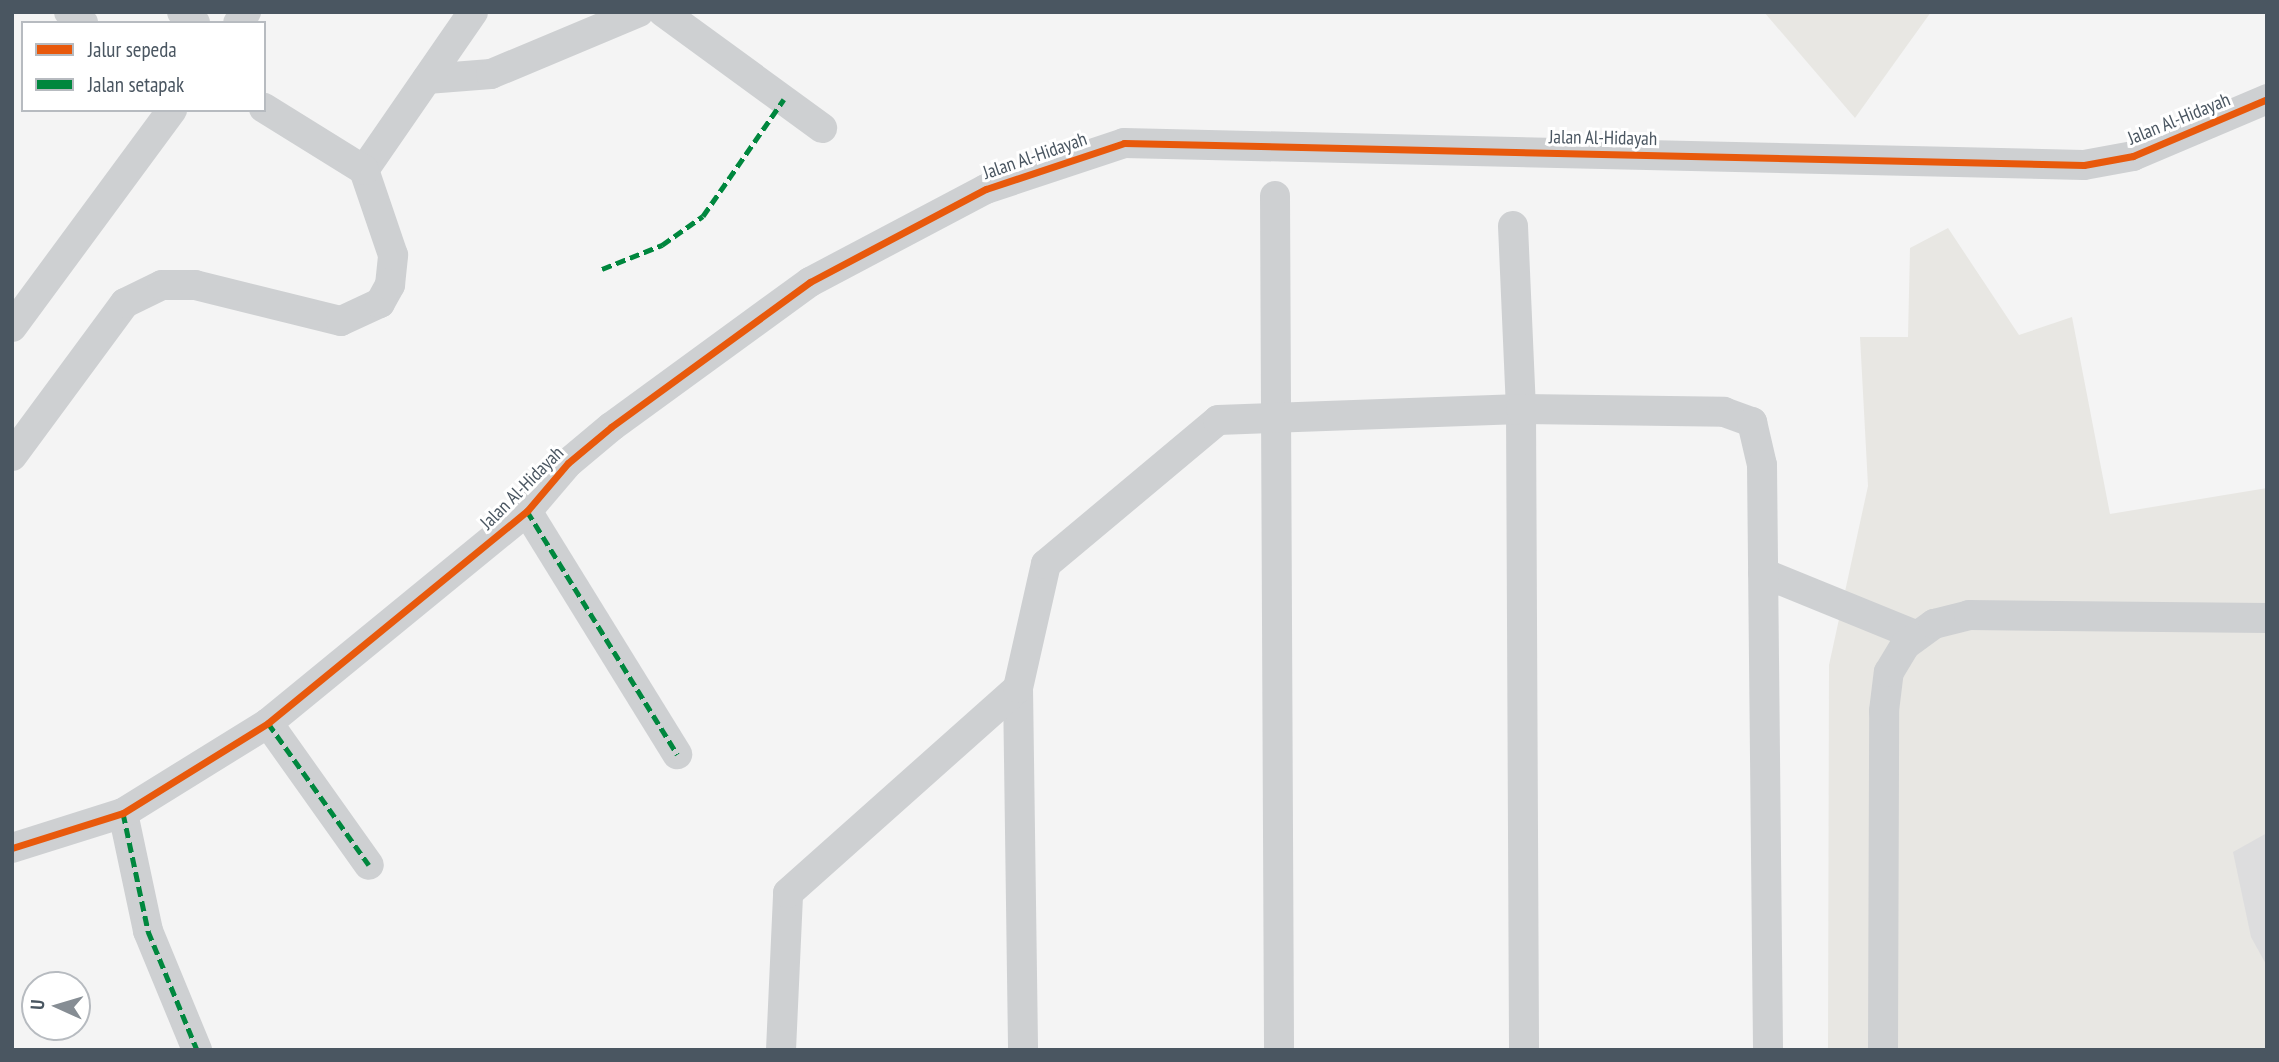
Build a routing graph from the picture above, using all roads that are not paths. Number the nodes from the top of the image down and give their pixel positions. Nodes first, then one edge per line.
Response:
1 (473, 12) edge
2 (639, 12) edge
3 (663, 12) edge
4 (427, 79) junction
5 (2267, 99) edge
6 (266, 109) edge
7 (171, 112) edge
8 (822, 128) dead end
9 (364, 170) junction
10 (1275, 196) dead end
11 (1513, 226) dead end
12 (12, 327) edge
13 (1521, 409) junction
14 (1276, 418) junction
15 (12, 456) edge
16 (527, 511) junction
17 (1763, 573) junction
18 (2267, 618) edge
19 (1917, 636) junction
20 (1018, 688) junction
21 (268, 723) junction
22 (677, 754) dead end
23 (124, 813) junction
24 (12, 848) edge
25 (369, 865) dead end
26 (197, 1050) edge
27 (781, 1050) edge
28 (1023, 1050) edge
29 (1279, 1050) edge
30 (1524, 1050) edge
31 (1768, 1050) edge
32 (1883, 1050) edge

1 - 4 street
2 - 4 street
3 - 8 street
4 - 9 street
5 - 16 street, Jalan Al-Hidayah
6 - 9 street
7 - 12 street
9 - 15 street
10 - 14 street
11 - 13 street
13 - 14 street
13 - 17 street
13 - 30 street
14 - 20 street
14 - 29 street
16 - 21 street, Jalan Al-Hidayah
16 - 22 street
17 - 19 street
17 - 31 street
18 - 19 street
19 - 32 street
20 - 27 street
20 - 28 street
21 - 23 street, Jalan Al-Hidayah
21 - 25 street
23 - 24 street, Jalan Al-Hidayah
23 - 26 street

